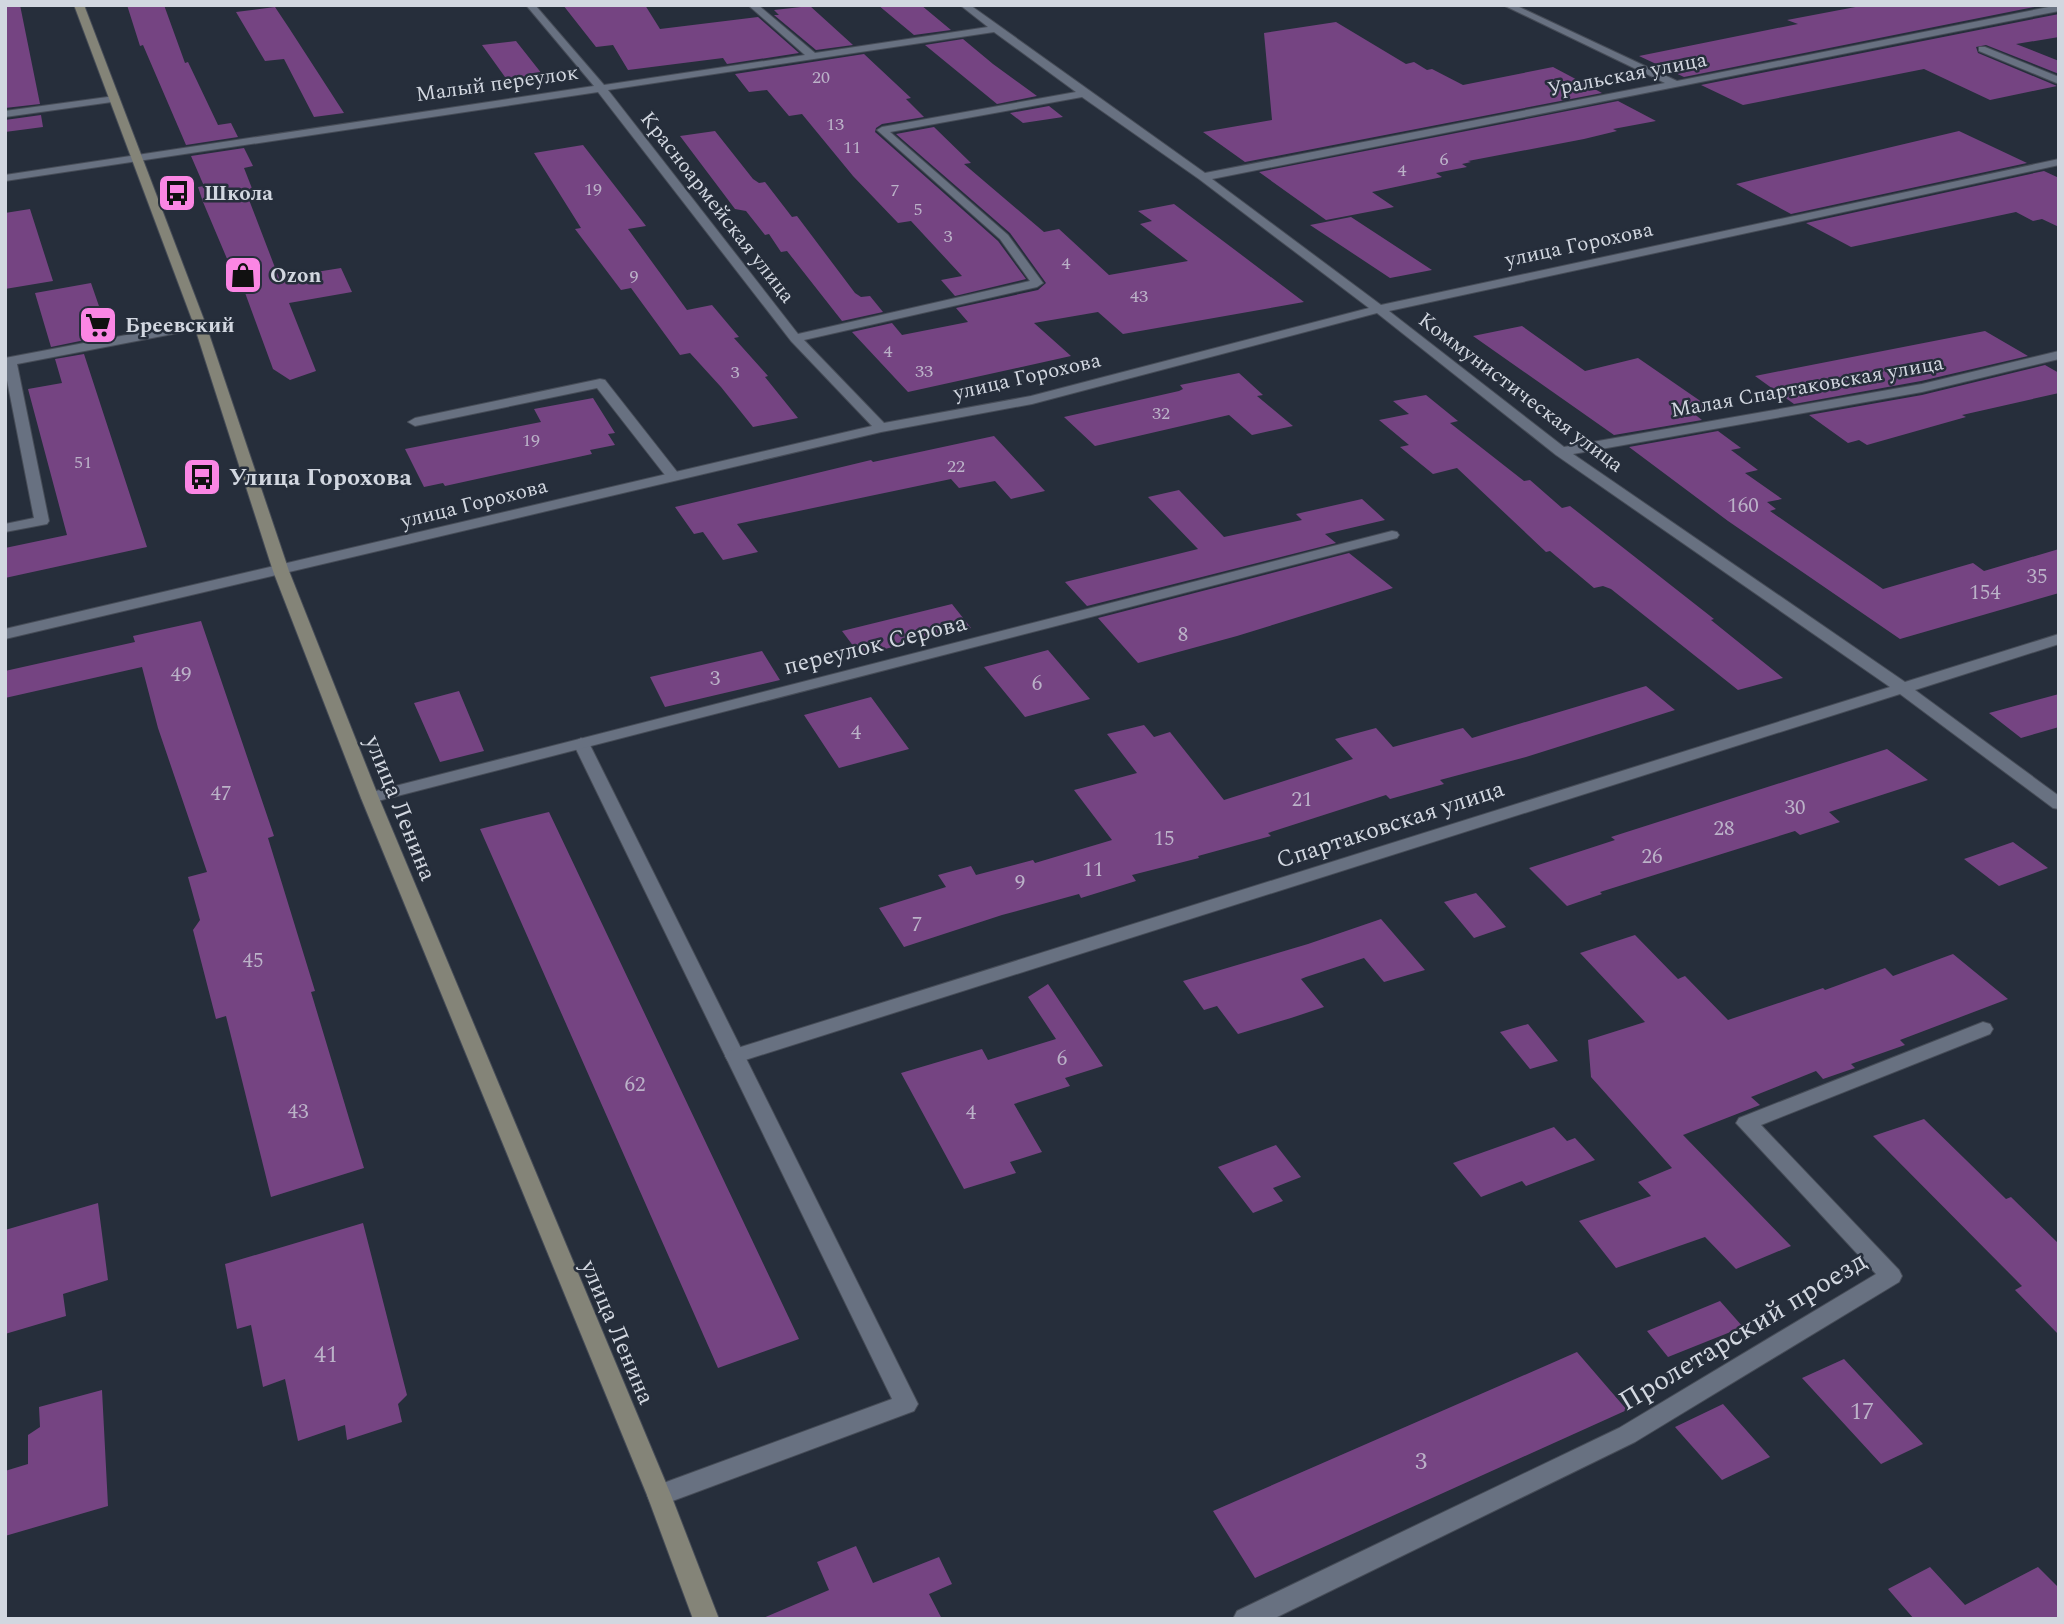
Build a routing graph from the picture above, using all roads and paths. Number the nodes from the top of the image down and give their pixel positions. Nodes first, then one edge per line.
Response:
1 (79, 5) edge
2 (530, 5) edge
3 (752, 5) edge
4 (964, 5) edge
5 (1507, 5) edge
6 (2059, 8) edge
7 (996, 29) junction
8 (1982, 49) dead end
9 (812, 56) junction
10 (2059, 81) edge
11 (1676, 84) junction
12 (600, 87) junction
13 (1084, 94) junction
14 (115, 99) junction
15 (5, 114) edge
16 (136, 156) junction
17 (2059, 162) edge
18 (1203, 177) junction
19 (5, 178) edge
20 (1379, 309) junction
21 (200, 325) junction
22 (795, 338) junction
23 (2059, 355) edge
24 (8, 362) edge
25 (415, 422) dead end
26 (881, 428) junction
27 (1561, 452) junction
28 (673, 476) junction
29 (5, 528) edge
30 (1392, 535) dead end
31 (281, 571) junction
32 (5, 634) edge
33 (2059, 639) edge
34 (1902, 688) junction
35 (581, 743) junction
36 (370, 797) junction
37 (2059, 804) edge
38 (1983, 1029) dead end
39 (735, 1056) junction
40 (659, 1495) junction
41 (706, 1619) edge
42 (1246, 1619) edge

1 - 14 street, улица Ленина
2 - 12 street, Красноармейская улица
3 - 9 street
4 - 7 street, Коммунистическая улица
5 - 11 street
6 - 11 street, Уральская улица
7 - 9 street, Малый переулок
7 - 13 street, Коммунистическая улица
8 - 10 street
9 - 12 street, Малый переулок
11 - 18 street, Уральская улица
12 - 16 street, Малый переулок
12 - 22 street, Красноармейская улица
13 - 18 street, Коммунистическая улица
13 - 22 street
14 - 15 street
14 - 16 street, улица Ленина
16 - 19 street, Малый переулок
16 - 21 street, улица Ленина
17 - 20 street, улица Горохова
18 - 20 street, Коммунистическая улица
20 - 26 street, улица Горохова
20 - 27 street, Коммунистическая улица
21 - 24 street
21 - 31 street, улица Ленина
22 - 26 street, Красноармейская улица
23 - 27 street, Малая Спартаковская улица
24 - 29 street
25 - 28 street
26 - 28 street, улица Горохова
27 - 34 street, Коммунистическая улица
28 - 31 street, улица Горохова
30 - 35 street, переулок Серова
31 - 32 street, улица Горохова
31 - 36 street, улица Ленина
33 - 34 street, Спартаковская улица
34 - 37 street, Коммунистическая улица
34 - 39 street, Спартаковская улица
35 - 36 street, переулок Серова
35 - 39 street
36 - 40 street, улица Ленина
38 - 42 street, Пролетарский проезд
39 - 40 street
40 - 41 street, улица Ленина

